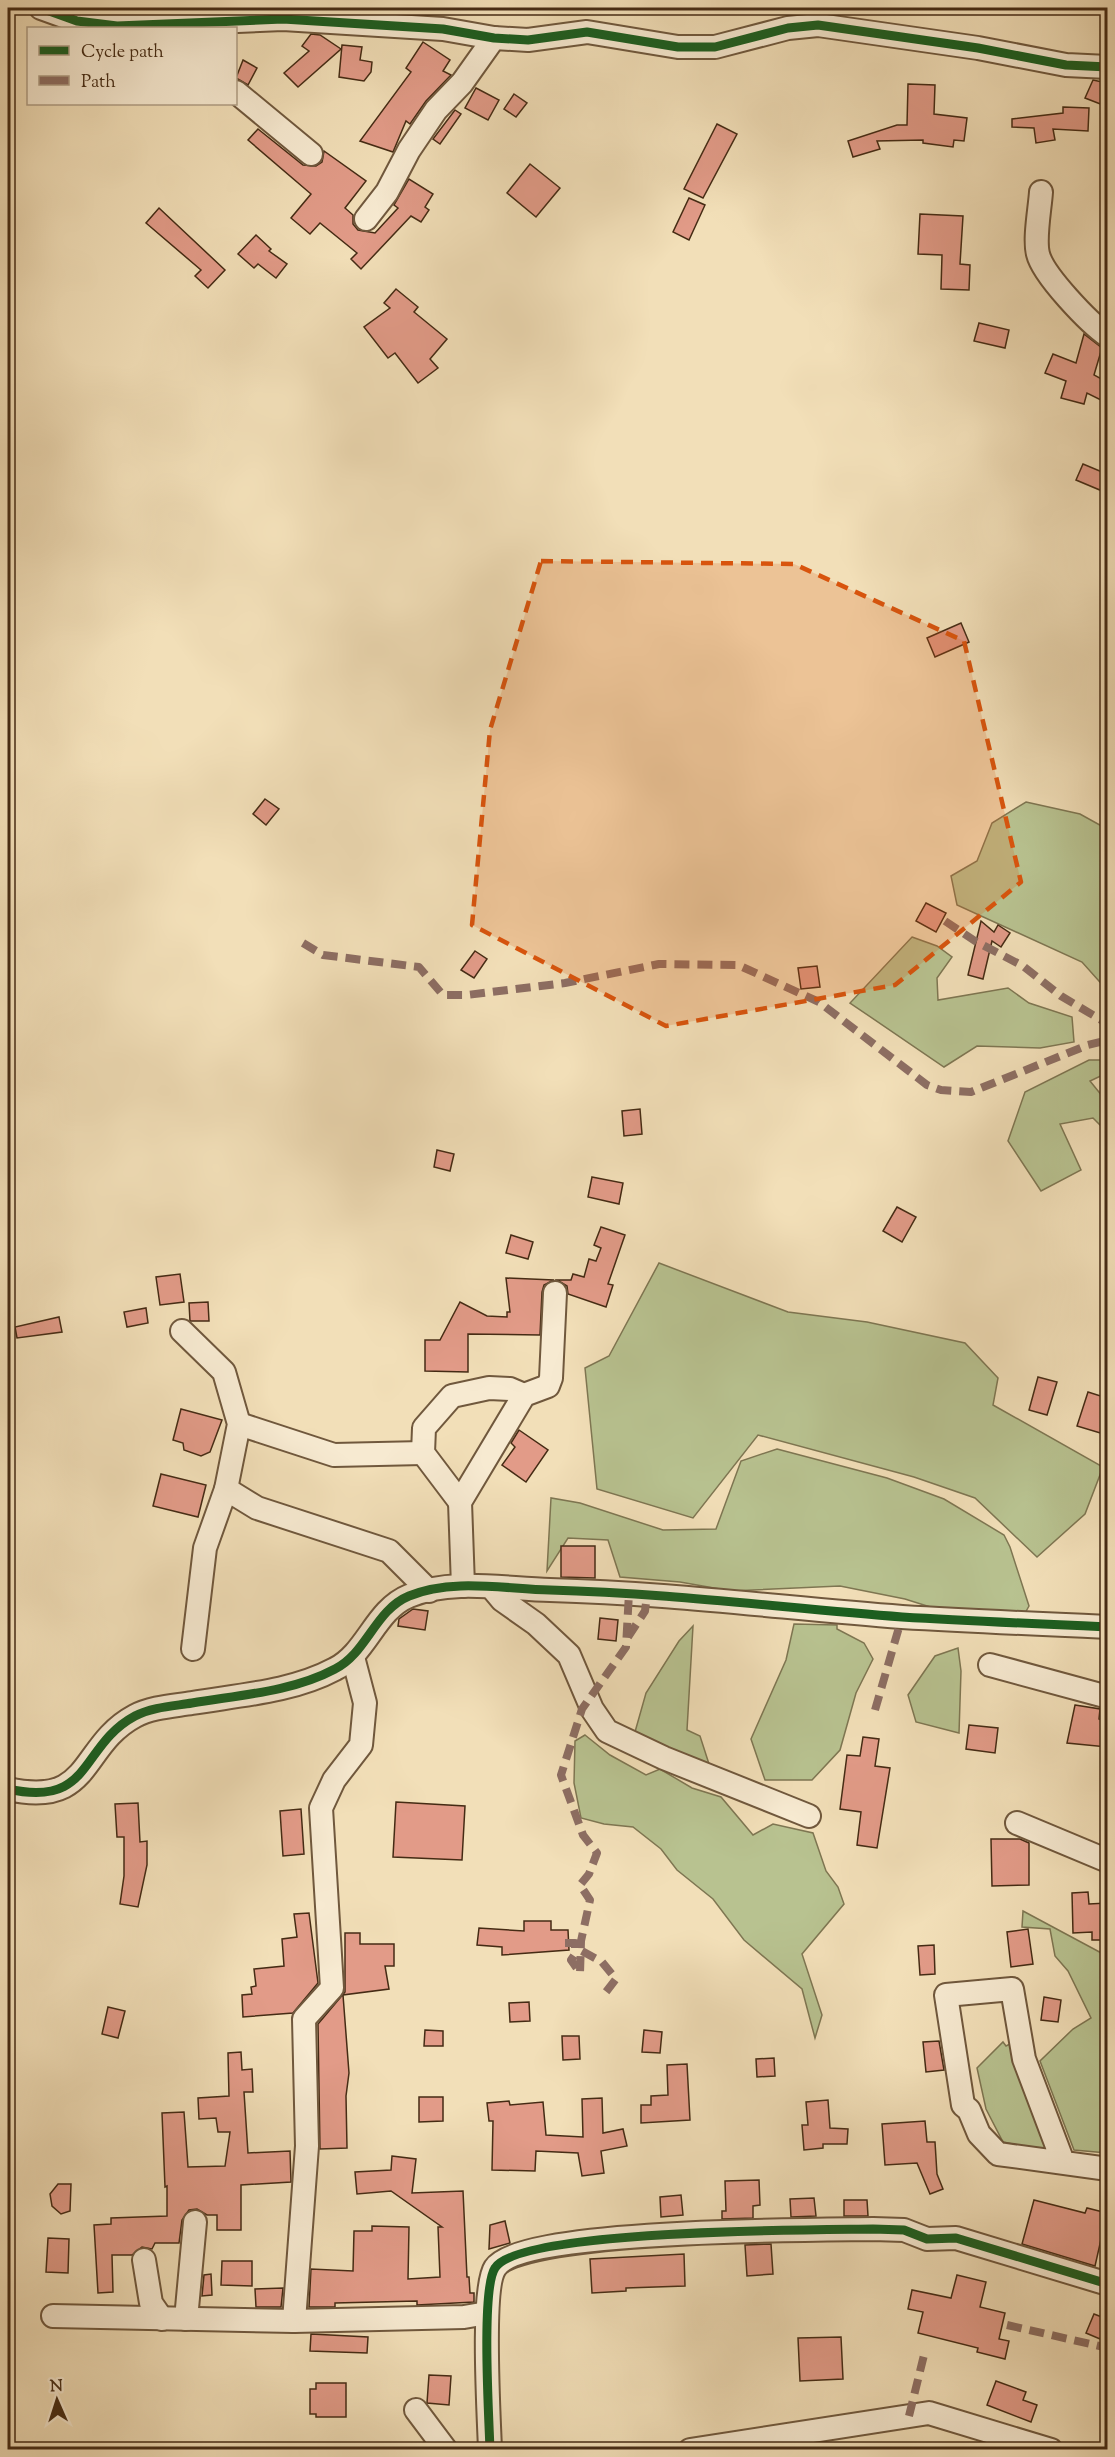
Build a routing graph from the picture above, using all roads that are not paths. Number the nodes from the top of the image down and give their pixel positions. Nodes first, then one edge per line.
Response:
1 (40, 8) edge
2 (283, 13) edge
3 (229, 24) edge
4 (494, 38) junction
5 (1107, 67) edge
6 (237, 93) edge
7 (311, 154) dead end
8 (1041, 192) dead end
9 (366, 219) dead end
10 (1107, 336) edge
11 (555, 1293) dead end
12 (182, 1331) dead end
13 (524, 1395) junction
14 (239, 1424) junction
15 (423, 1453) junction
16 (226, 1489) junction
17 (460, 1502) junction
18 (463, 1586) junction
19 (492, 1588) junction
20 (429, 1591) junction
21 (1107, 1627) edge
22 (193, 1649) dead end
23 (353, 1657) junction
24 (990, 1665) dead end
25 (1107, 1697) edge
26 (8, 1789) edge
27 (809, 1816) dead end
28 (1017, 1823) dead end
29 (1107, 1861) edge
30 (1063, 2162) junction
31 (1107, 2169) edge
32 (195, 2222) dead end
33 (144, 2260) dead end
34 (1107, 2284) edge
35 (487, 2313) junction
36 (53, 2316) dead end
37 (162, 2319) junction
38 (186, 2319) junction
39 (294, 2321) junction
40 (416, 2410) dead end
41 (769, 2443) edge
42 (446, 2450) edge
43 (490, 2450) edge
44 (690, 2450) edge
45 (1051, 2450) edge

1 - 3 street
2 - 3 street
2 - 4 street
4 - 5 street
4 - 9 street
6 - 7 street
8 - 10 street
11 - 13 street
12 - 14 street
13 - 15 street
13 - 17 street
14 - 15 street
14 - 16 street
15 - 17 street
16 - 20 street
16 - 22 street
17 - 18 street
18 - 19 street
18 - 20 street
19 - 21 street
19 - 27 street
20 - 23 street
23 - 26 street
23 - 39 street
24 - 25 street
28 - 29 street
30 - 30 street
30 - 31 street
32 - 38 street
33 - 37 street
34 - 35 street
35 - 39 street
35 - 43 street
36 - 37 street
37 - 38 street
38 - 39 street
40 - 42 street
41 - 44 street
41 - 45 street

